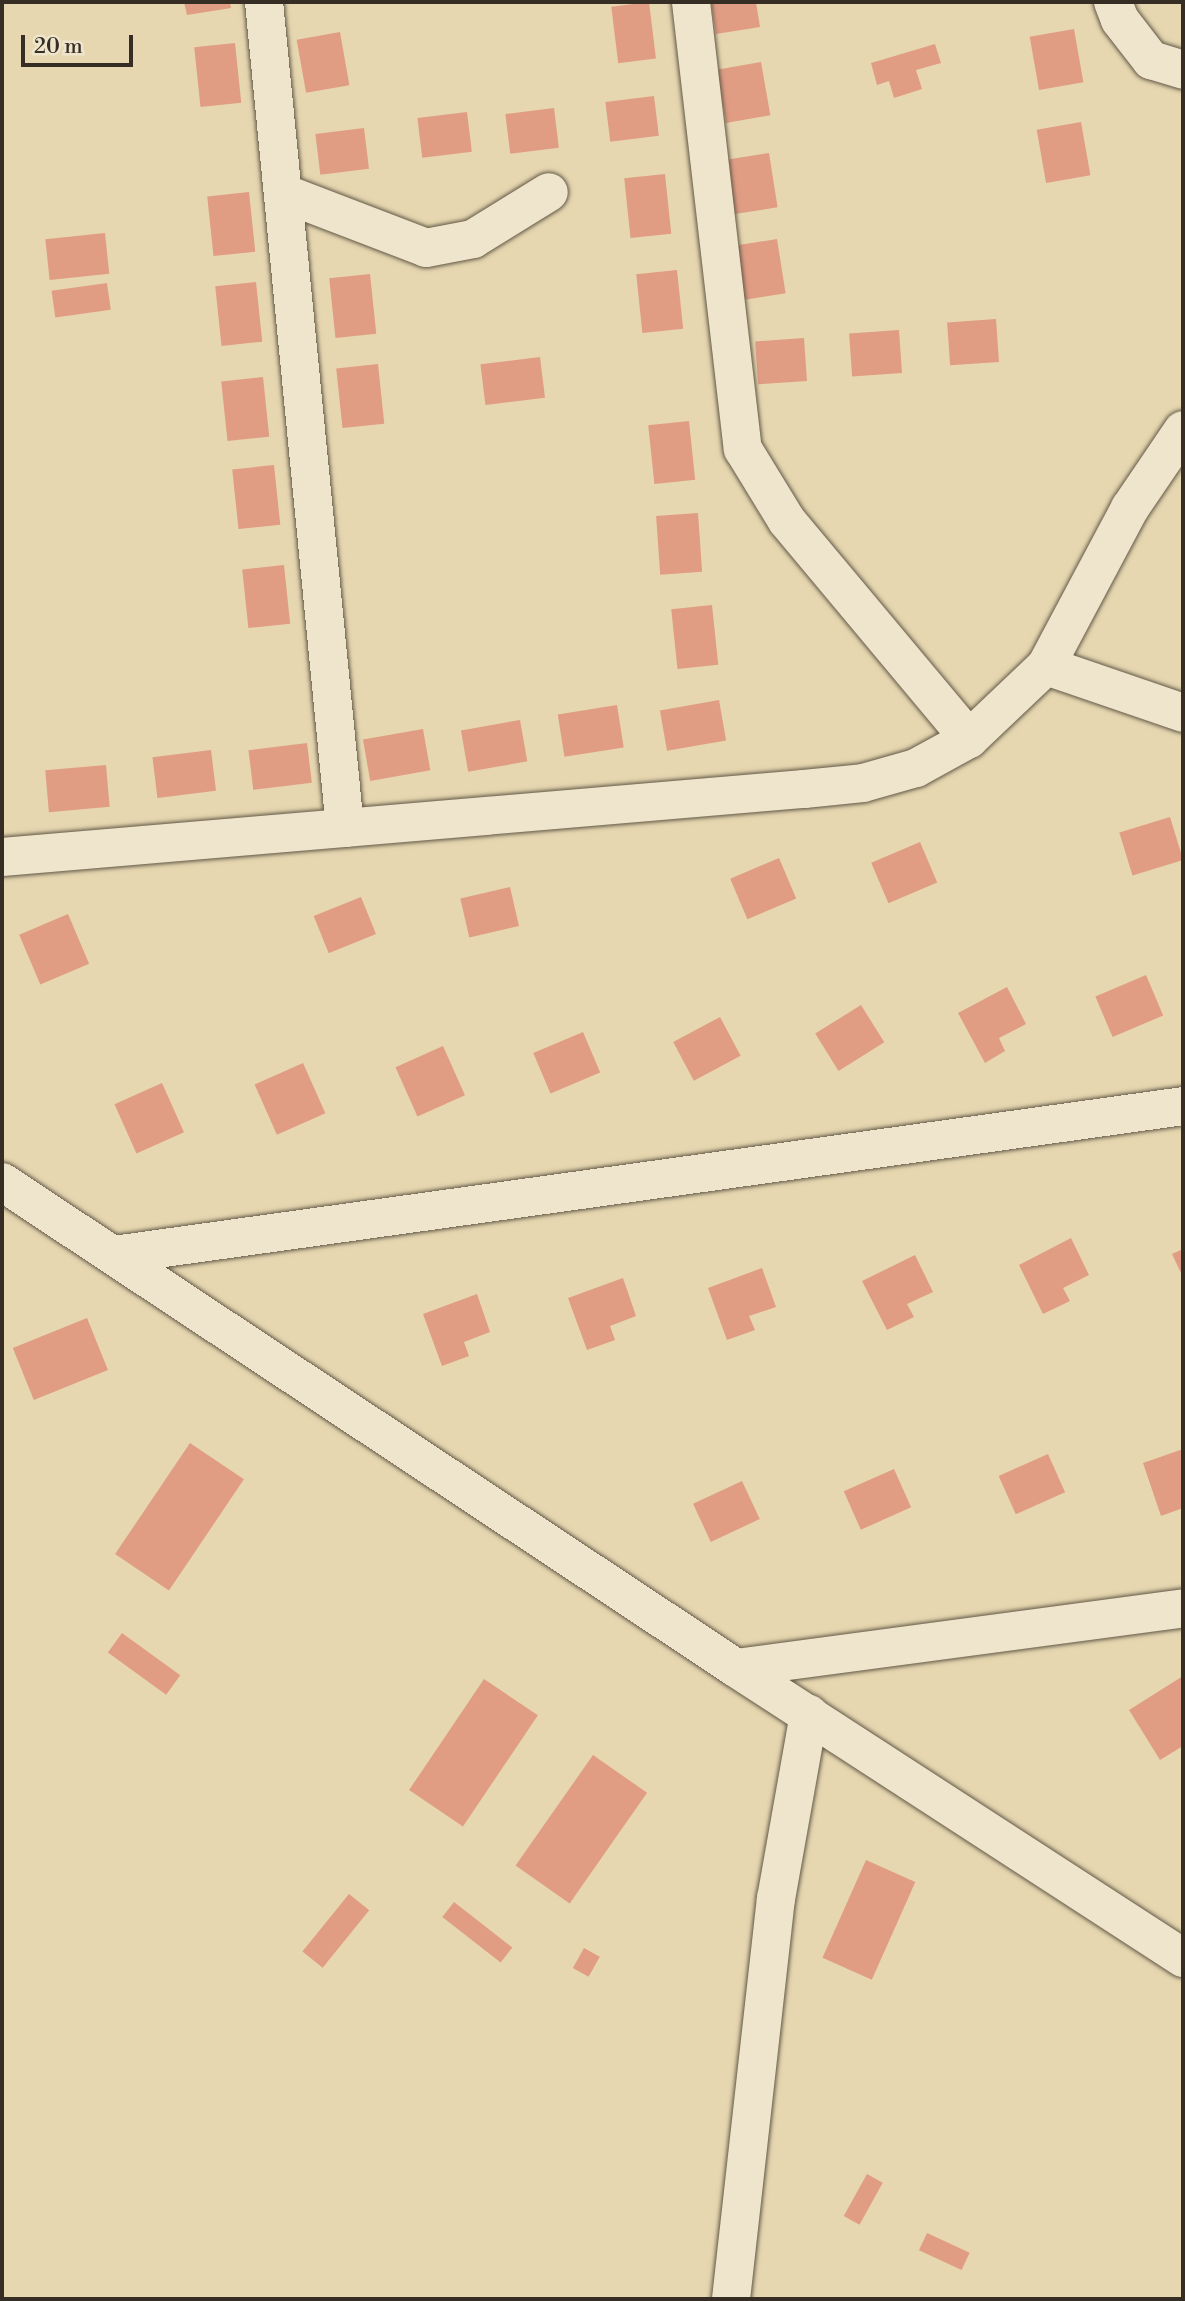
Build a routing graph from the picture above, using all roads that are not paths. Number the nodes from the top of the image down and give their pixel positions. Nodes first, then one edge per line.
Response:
1 (264, 2) edge
2 (691, 2) edge
3 (1113, 2) edge
4 (1183, 70) edge
5 (549, 192) dead end
6 (283, 193) junction
7 (1183, 430) edge
8 (1046, 666) junction
9 (1183, 713) edge
10 (969, 739) junction
11 (345, 828) junction
12 (2, 857) edge
13 (1183, 1106) edge
14 (2, 1182) edge
15 (114, 1255) junction
16 (1183, 1608) edge
17 (736, 1668) junction
18 (809, 1714) junction
19 (1183, 1958) edge
20 (731, 2299) edge

1 - 6 street
2 - 10 street
3 - 4 street
5 - 6 street
6 - 11 street
7 - 8 street
8 - 9 street
8 - 10 street
10 - 11 street
11 - 12 street
13 - 15 street
14 - 15 street
15 - 17 street
16 - 17 street
17 - 18 street
18 - 19 street
18 - 20 street

